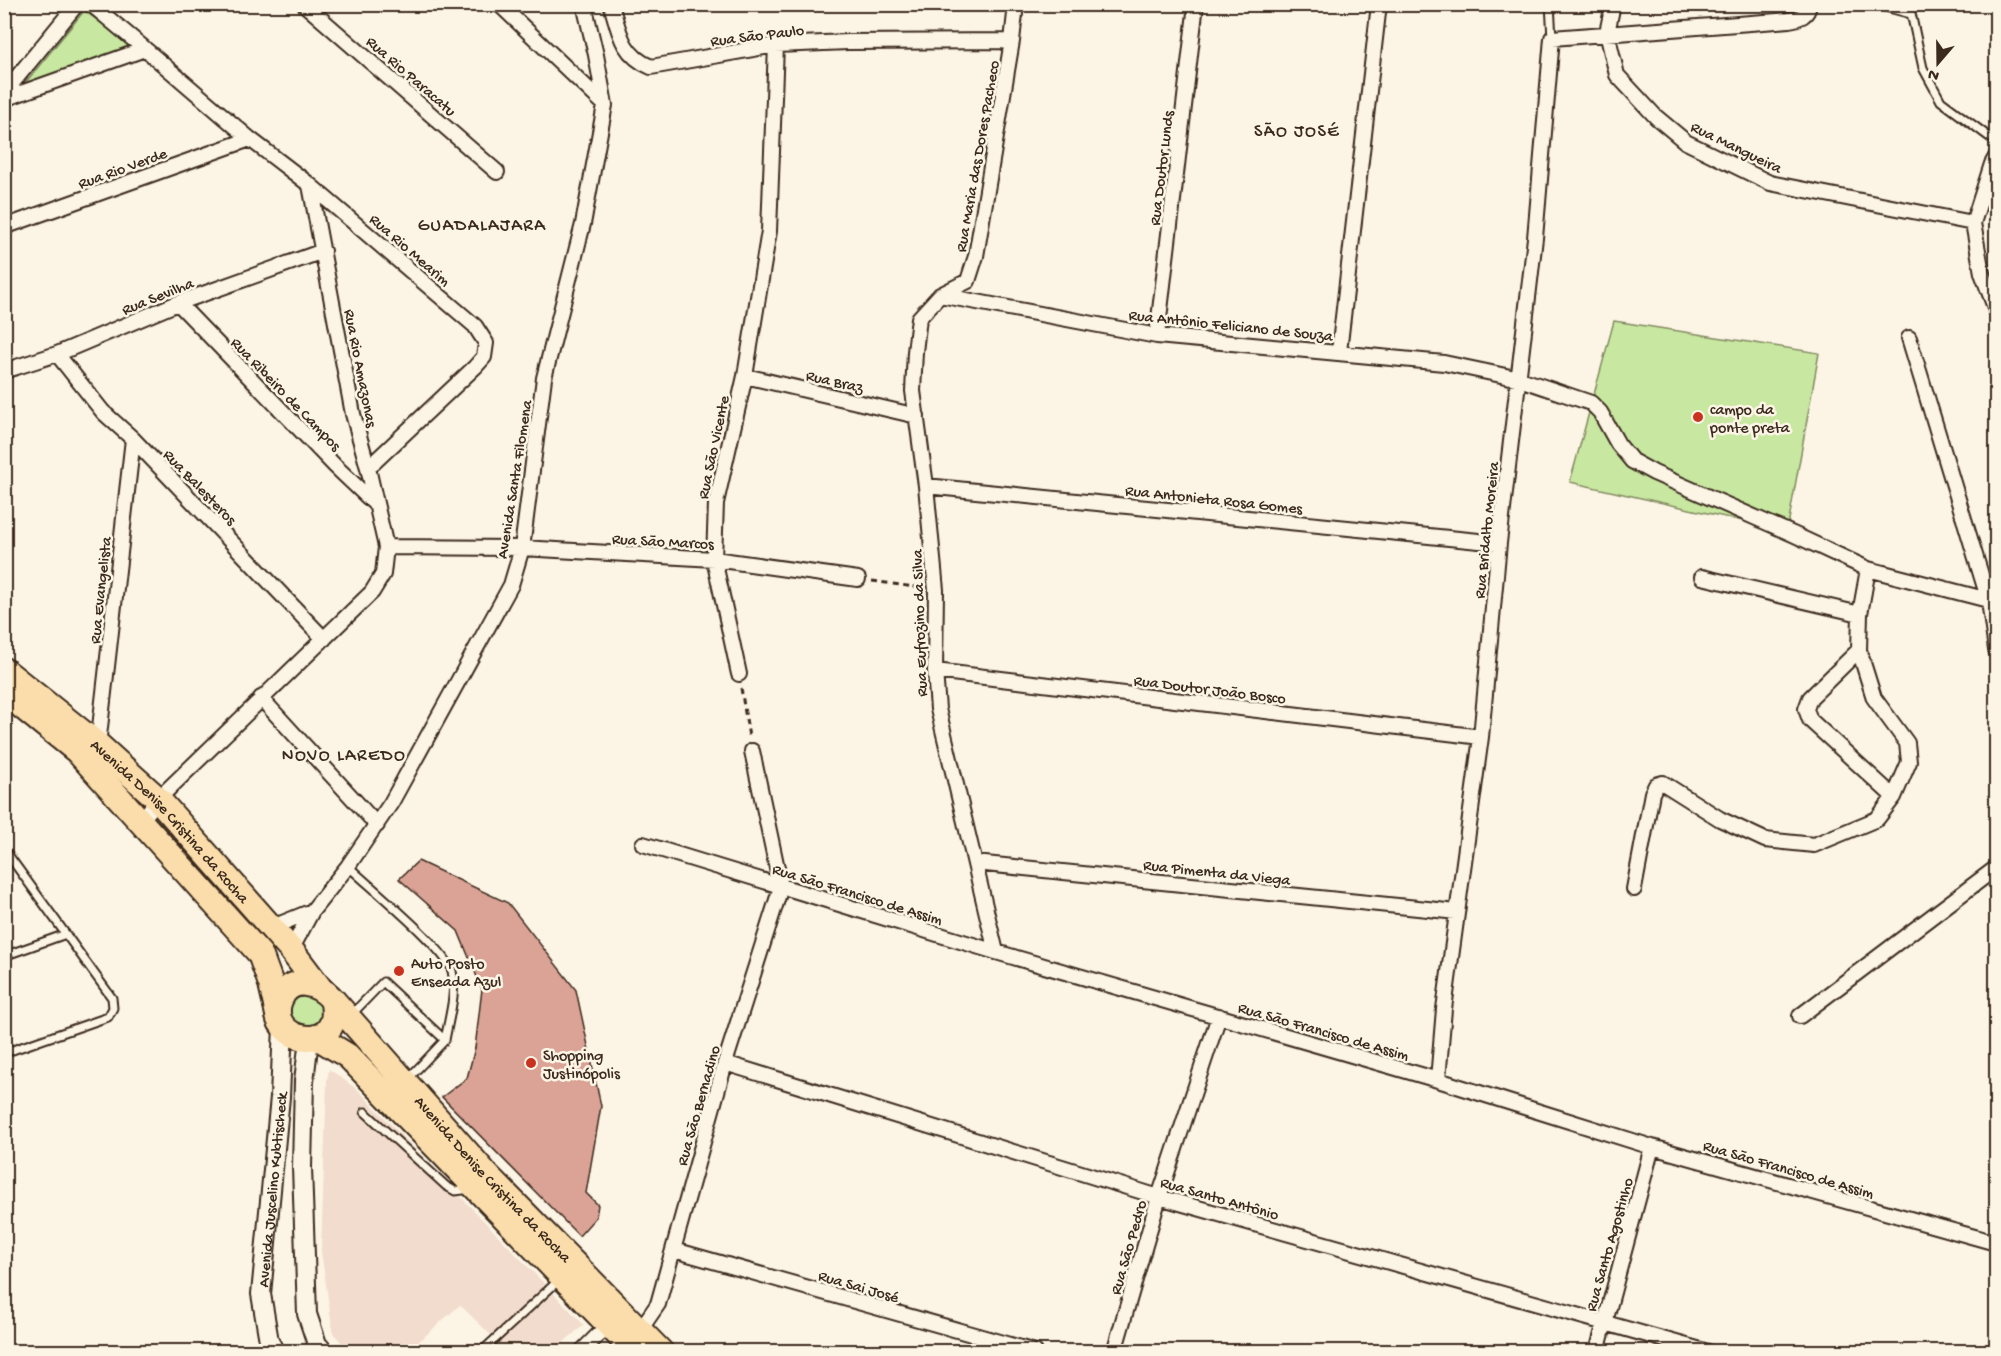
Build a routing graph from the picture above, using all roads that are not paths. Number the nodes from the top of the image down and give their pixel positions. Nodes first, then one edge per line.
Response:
1 (77, 4) edge
2 (91, 4) edge
3 (304, 4) edge
4 (499, 4) edge
5 (584, 4) edge
6 (611, 4) edge
7 (1016, 4) edge
8 (1196, 4) edge
9 (1379, 4) edge
10 (1551, 4) edge
11 (1613, 4) edge
12 (1809, 4) edge
13 (1874, 4) edge
14 (1909, 4) edge
15 (1911, 14) junction
16 (1607, 33) junction
17 (1552, 38) junction
18 (1012, 41) junction
19 (777, 45) junction
20 (145, 49) junction
21 (4, 93) edge
22 (4, 99) edge
23 (605, 105) junction
24 (250, 138) junction
25 (1996, 142) edge
26 (1996, 158) edge
27 (497, 172) dead end
28 (310, 185) junction
29 (1973, 224) junction
30 (4, 227) edge
31 (323, 251) junction
32 (940, 295) junction
33 (178, 303) junction
34 (1996, 310) edge
35 (1157, 336) junction
36 (1909, 338) dead end
37 (1339, 352) junction
38 (57, 354) junction
39 (4, 371) edge
40 (745, 376) junction
41 (1520, 379) junction
42 (917, 416) junction
43 (133, 439) junction
44 (368, 468) junction
45 (926, 486) junction
46 (375, 504) junction
47 (1499, 543) junction
48 (386, 547) junction
49 (522, 548) junction
50 (714, 559) junction
51 (1868, 569) junction
52 (1702, 577) dead end
53 (858, 579) road end
54 (1993, 602) edge
55 (1860, 614) junction
56 (324, 639) junction
57 (1859, 650) junction
58 (1996, 650) edge
59 (4, 670) edge
60 (935, 671) junction
61 (739, 674) road end
62 (4, 692) edge
63 (261, 698) junction
64 (1481, 737) junction
65 (98, 745) junction
66 (752, 751) road end
67 (1894, 797) junction
68 (158, 799) junction
69 (142, 820) junction
70 (377, 825) junction
71 (643, 844) dead end
72 (6, 852) edge
73 (975, 863) junction
74 (348, 866) junction
75 (1996, 868) edge
76 (781, 887) junction
77 (1634, 889) dead end
78 (312, 911) junction
79 (1457, 912) junction
80 (270, 928) junction
81 (66, 934) junction
82 (291, 950) junction
83 (996, 952) junction
84 (4, 956) edge
85 (326, 993) junction
86 (1219, 1016) junction
87 (1800, 1016) dead end
88 (349, 1018) junction
89 (281, 1021) junction
90 (313, 1038) junction
91 (445, 1040) junction
92 (4, 1053) edge
93 (725, 1063) junction
94 (1438, 1080) junction
95 (396, 1089) junction
96 (365, 1112) dead end
97 (1652, 1147) junction
98 (476, 1187) junction
99 (1159, 1197) junction
100 (1996, 1243) edge
101 (674, 1251) junction
102 (563, 1276) junction
103 (1604, 1322) junction
104 (609, 1324) junction
105 (638, 1341) edge
106 (275, 1352) edge
107 (324, 1352) edge
108 (481, 1352) edge
109 (581, 1352) edge
110 (661, 1352) edge
111 (1035, 1352) edge
112 (1114, 1352) edge
113 (1597, 1352) edge
114 (1708, 1352) edge

1 - 21 street
2 - 20 street
3 - 27 street, Rua Rio Paracatu
4 - 23 street
5 - 23 street, Avenida Santa Filomena
6 - 19 street, Rua São Paulo
7 - 18 street, Rua Maria das Dores Pacheco
8 - 35 street, Rua Doutor Lunds
9 - 37 street
10 - 17 lane
11 - 16 street, Rua Mangueira
12 - 16 street
13 - 15 lane
14 - 15 lane
15 - 25 lane
16 - 17 street
16 - 29 street, Rua Mangueira
17 - 41 street, Rua Bridalto Moreira
18 - 19 street, Rua São Paulo
18 - 32 street, Rua Maria das Dores Pacheco
19 - 40 street, Rua São Vicente
20 - 22 street
20 - 24 street
23 - 49 street, Avenida Santa Filomena
24 - 28 street
24 - 30 street, Rua Rio Verde
26 - 29 street
28 - 31 street, Rua Rio Amazonas
28 - 44 street, Rua Rio Mearim
29 - 34 street
31 - 33 street, Rua Sevilha
31 - 44 street, Rua Rio Amazonas
32 - 35 street, Rua Antônio Feliciano de Souza
32 - 42 street, Rua Eufrozino da Silva
33 - 38 street, Rua Sevilha
33 - 46 street, Rua Ribeiro de Campos
35 - 37 street, Rua Antônio Feliciano de Souza
36 - 54 street
37 - 41 street, Rua Antônio Feliciano de Souza
38 - 39 street, Rua Sevilha
38 - 43 street, Rua Balesteros
40 - 42 street, Rua Braz
40 - 50 street, Rua São Vicente
41 - 47 street, Rua Bridalto Moreira
41 - 51 street, Rua Antônio Feliciano de Souza
42 - 45 street, Rua Eufrozino da Silva
43 - 56 street, Rua Balesteros
43 - 65 street, Rua Evangelista
44 - 46 street, Rua Rio Amazonas
45 - 47 street, Rua Antonieta Rosa Gomes
45 - 60 street, Rua Eufrozino da Silva
46 - 48 street, Rua Rio Amazonas
47 - 64 street, Rua Bridalto Moreira
48 - 49 street, Rua São Marcos
48 - 56 street, Rua Rio Amazonas
49 - 50 street, Rua São Marcos
49 - 70 street, Avenida Santa Filomena
50 - 53 street, Rua São Marcos
50 - 61 street, Rua São Vicente
51 - 54 street, Rua Antônio Feliciano de Souza
51 - 55 street
52 - 55 street
54 - 58 street
55 - 57 street
56 - 63 street, Rua Rio Amazonas
57 - 67 street
57 - 67 street
59 - 65 highway, Avenida Denise Cristina da Rocha
60 - 64 street, Rua Doutor João Bosco
60 - 73 street, Rua Eufrozino da Silva
62 - 69 highway, Avenida Denise Cristina da Rocha
63 - 68 street, Rua Rio Amazonas
63 - 70 street
64 - 79 street, Rua Bridalto Moreira
65 - 68 highway, Avenida Denise Cristina da Rocha
66 - 76 street
67 - 77 street
68 - 69 street, Rua Rio Amazonas
68 - 80 highway, Avenida Denise Cristina da Rocha
69 - 89 highway, Avenida Denise Cristina da Rocha
70 - 74 street, Avenida Santa Filomena
71 - 76 street, Rua São Francisco de Assim
72 - 81 lane
73 - 79 street, Rua Pimenta da Viega
73 - 83 street, Rua Eufrozino da Silva
74 - 78 street, Avenida Santa Filomena
74 - 91 lane
75 - 87 street
76 - 83 street, Rua São Francisco de Assim
76 - 93 street, Rua São Bernadino
78 - 80 street, Avenida Santa Filomena
78 - 82 street, Avenida Santa Filomena
79 - 94 street, Rua Bridalto Moreira
80 - 82 highway, Avenida Denise Cristina da Rocha
81 - 84 lane
81 - 92 lane
82 - 85 highway, Avenida Denise Cristina da Rocha
83 - 86 street, Rua São Francisco de Assim
85 - 88 highway, Avenida Denise Cristina da Rocha
85 - 89 highway
85 - 90 highway
86 - 94 street, Rua São Francisco de Assim
86 - 99 street, Rua São Pedro
88 - 91 lane
88 - 95 highway, Avenida Denise Cristina da Rocha
89 - 90 highway
89 - 106 street, Avenida Juscelino Kubtischeck
90 - 95 highway, Avenida Denise Cristina da Rocha
90 - 107 street, Avenida Juscelino Kubtischeck
91 - 95 lane
93 - 99 street, Rua Santo Antônio
93 - 101 street, Rua São Bernadino
94 - 97 street, Rua São Francisco de Assim
95 - 98 highway, Avenida Denise Cristina da Rocha
95 - 105 highway, Avenida Denise Cristina da Rocha
96 - 98 lane
97 - 100 street, Rua São Francisco de Assim
97 - 103 street, Rua Santo Agostinho
98 - 102 highway, Avenida Denise Cristina da Rocha
99 - 103 street, Rua Santo Antônio
99 - 112 street, Rua São Pedro
101 - 105 street, Rua São Bernadino
101 - 111 street, Rua Sai José
102 - 104 highway, Avenida Denise Cristina da Rocha
102 - 108 lane
103 - 113 street, Rua Santo Agostinho
103 - 114 street, Rua Santo Antônio
104 - 105 highway, Avenida Denise Cristina da Rocha
104 - 109 street
105 - 110 highway, Avenida Denise Cristina da Rocha

